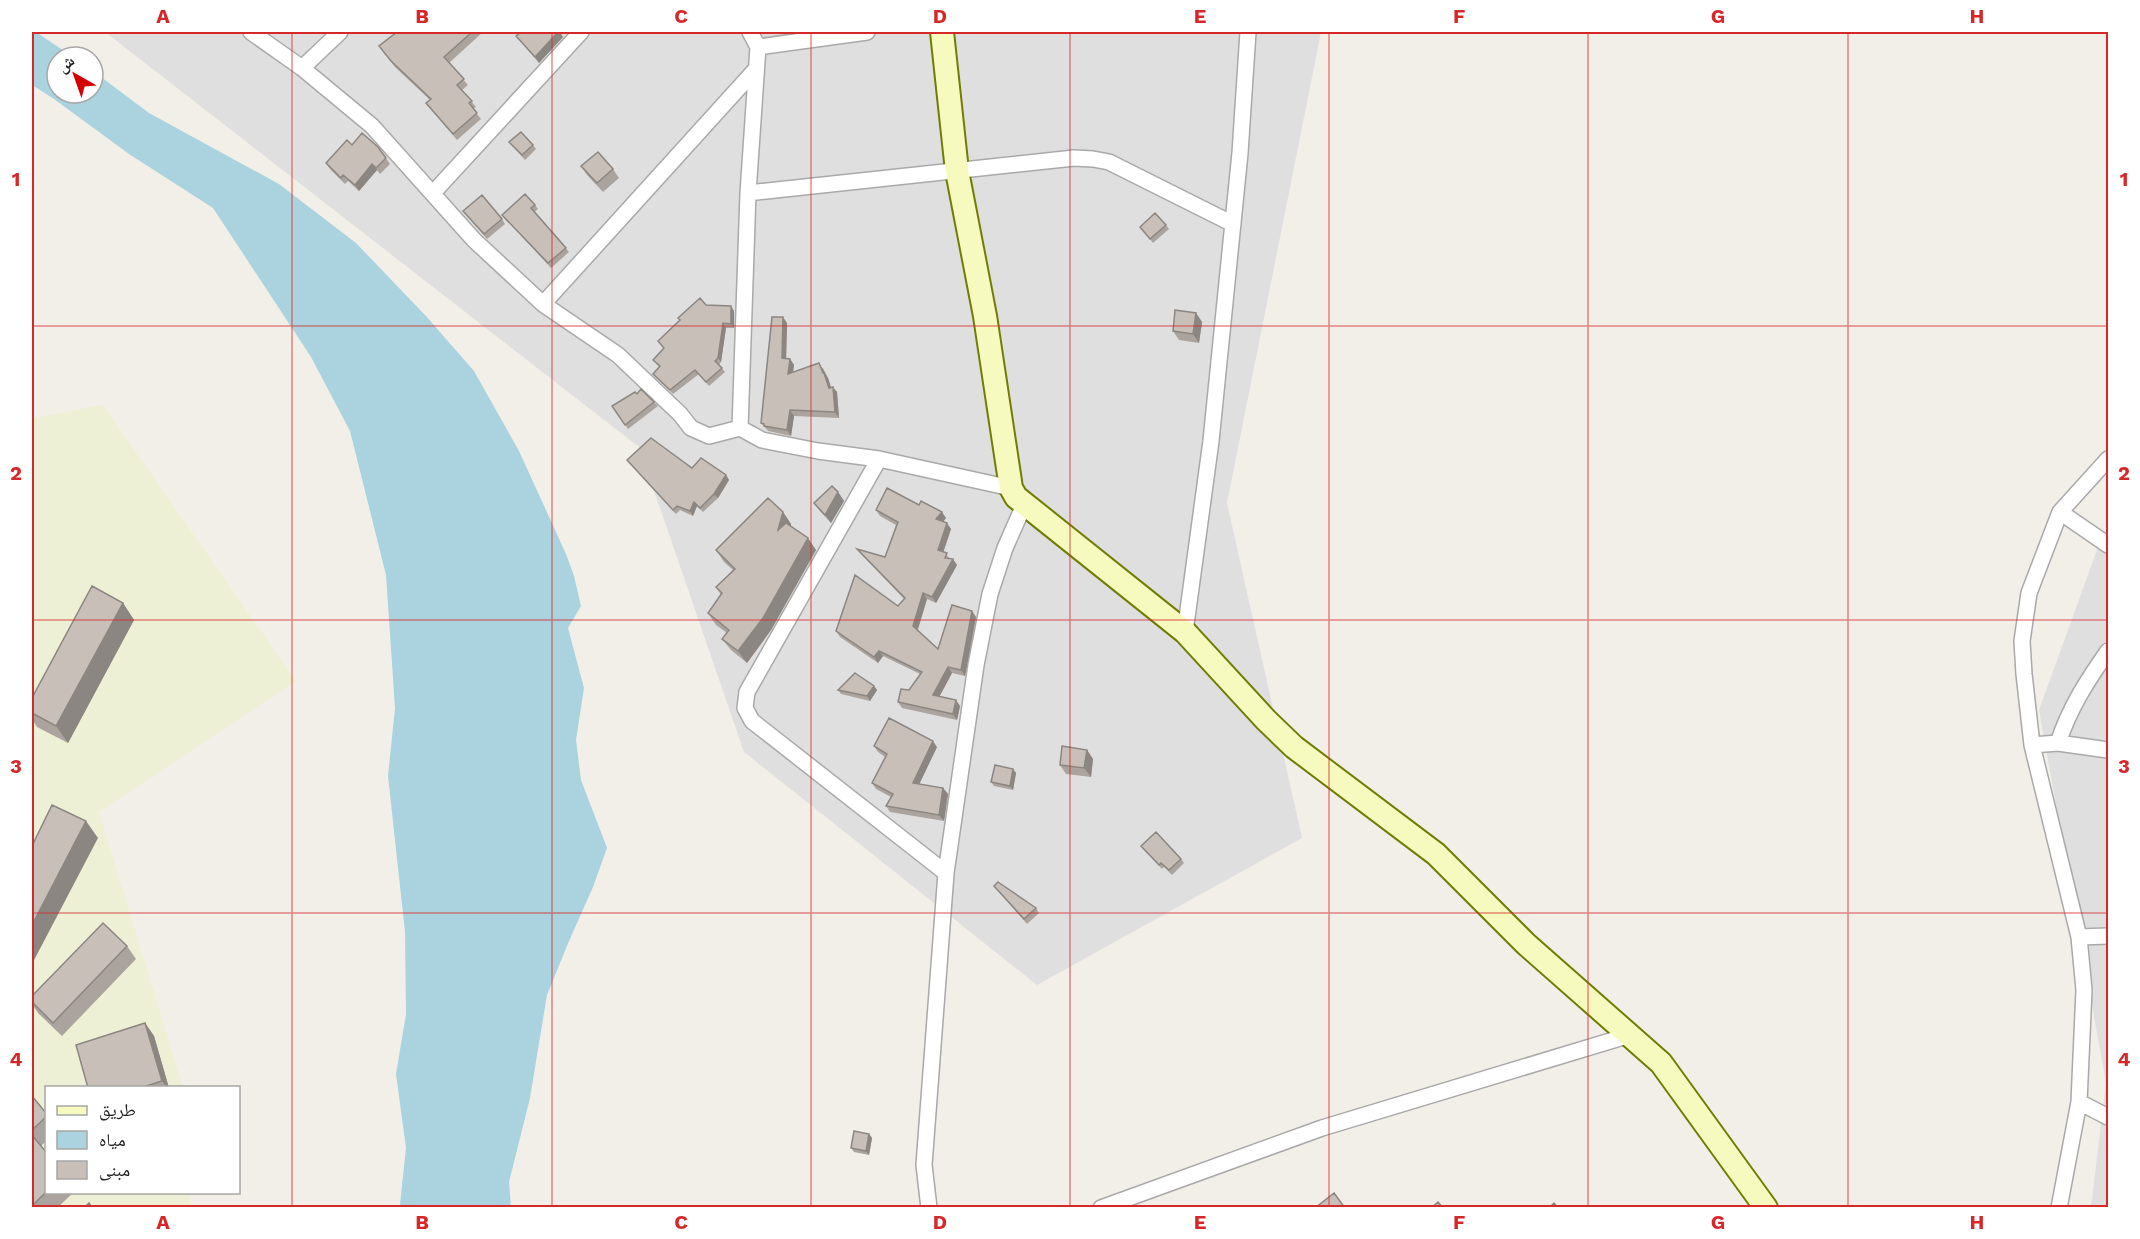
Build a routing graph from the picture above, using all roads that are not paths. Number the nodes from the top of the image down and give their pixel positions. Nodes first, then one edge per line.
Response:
1 (251, 32) edge
2 (340, 32) edge
3 (580, 32) edge
4 (750, 32) edge
5 (867, 32) edge
6 (942, 32) edge
7 (1248, 32) edge
8 (758, 47) junction
9 (302, 68) junction
10 (756, 69) junction
11 (957, 171) junction
12 (433, 193) junction
13 (748, 193) junction
14 (1233, 224) junction
15 (543, 304) junction
16 (740, 428) junction
17 (879, 459) junction
18 (2109, 459) edge
19 (1017, 496) junction
20 (2060, 513) junction
21 (2109, 545) edge
22 (1185, 632) junction
23 (2109, 651) edge
24 (2058, 743) junction
25 (2032, 745) junction
26 (2109, 750) edge
27 (946, 873) junction
28 (2109, 936) edge
29 (2079, 937) junction
30 (1630, 1035) junction
31 (2079, 1102) junction
32 (2109, 1116) edge
33 (929, 1208) edge
34 (1101, 1208) edge
35 (1766, 1208) edge
36 (2059, 1208) edge

1 - 9 street
2 - 9 street
3 - 12 street
4 - 8 street
5 - 8 street
6 - 11 street
7 - 14 street
8 - 10 street
9 - 12 street
10 - 13 street
10 - 15 street
11 - 13 street
11 - 14 street
11 - 19 street
12 - 15 street
13 - 16 street
14 - 22 street
15 - 16 street
16 - 17 street
17 - 19 street
17 - 27 street
18 - 20 street
19 - 22 street
19 - 27 street
20 - 21 street
20 - 25 street
22 - 30 street
23 - 24 street
24 - 25 street
24 - 26 street
25 - 29 street
27 - 33 street
28 - 29 street
29 - 31 street
30 - 34 street
30 - 35 street
31 - 32 street
31 - 36 street

